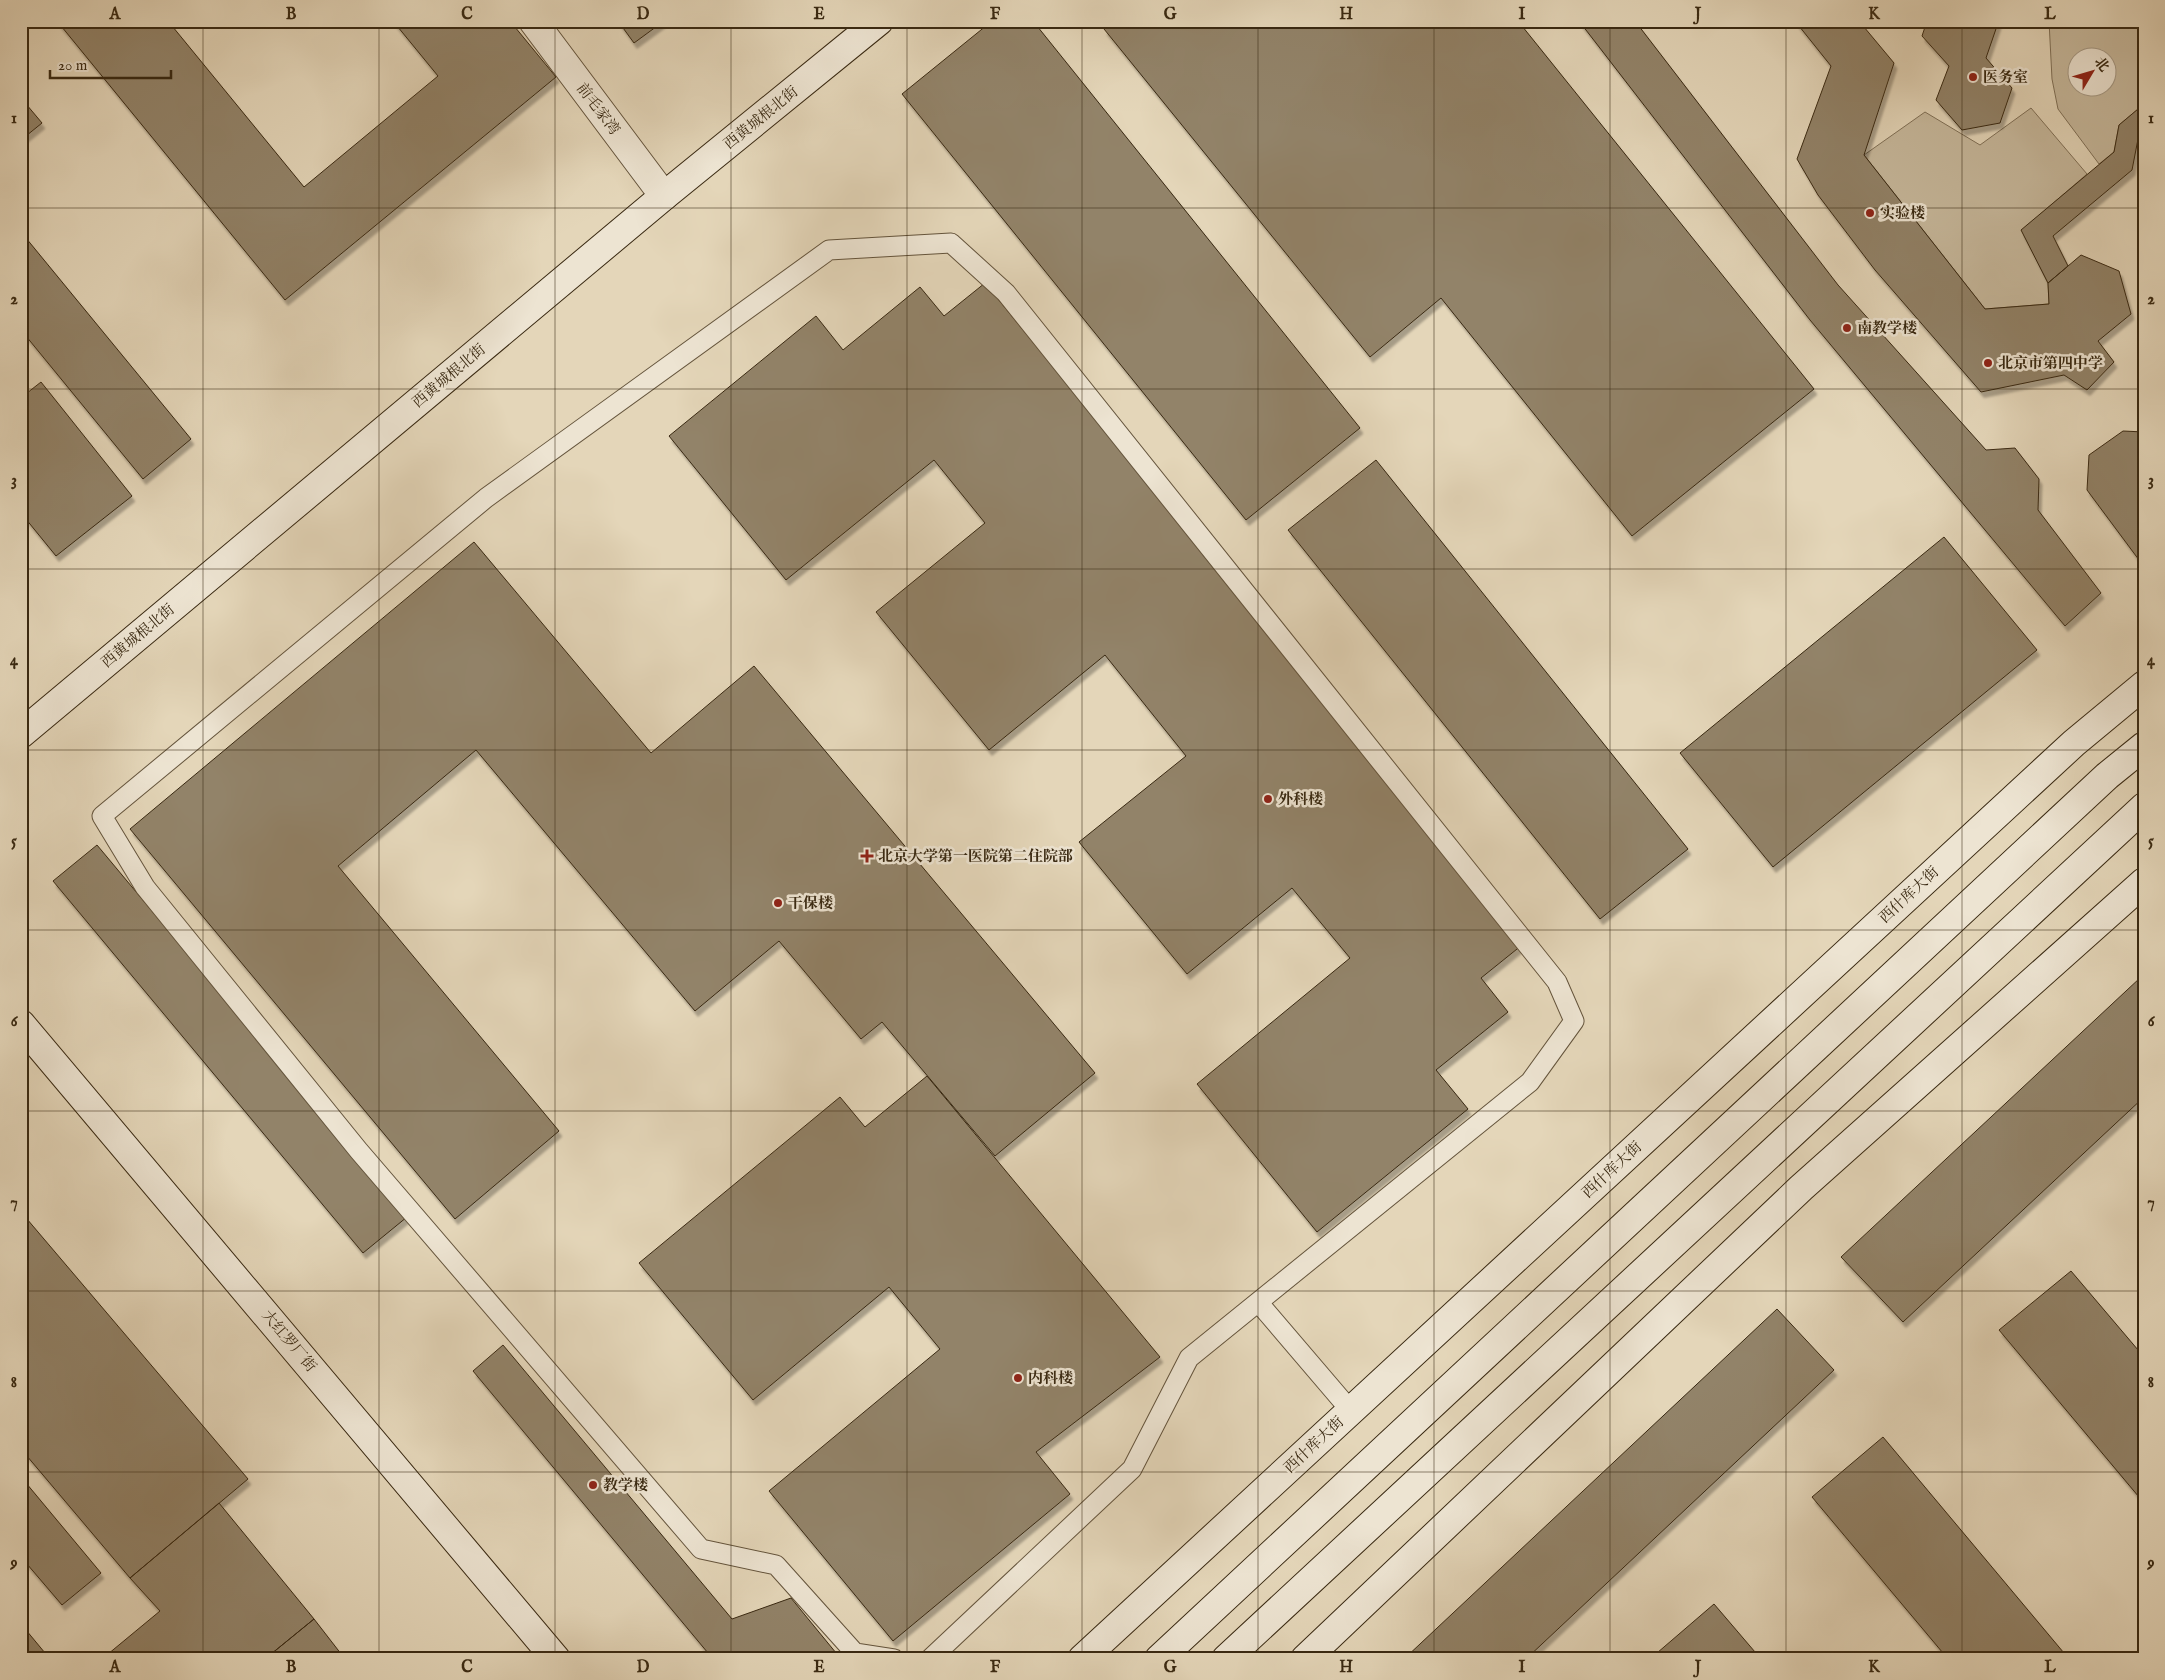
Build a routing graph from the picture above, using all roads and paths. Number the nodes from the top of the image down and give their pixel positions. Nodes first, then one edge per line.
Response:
1 (533, 21) edge
2 (880, 21) edge
3 (664, 196) junction
4 (2144, 685) edge
5 (21, 734) edge
6 (2144, 746) edge
7 (2144, 807) edge
8 (2144, 882) edge
9 (21, 1024) edge
10 (1258, 1302) junction
11 (1351, 1411) junction
12 (556, 1659) edge
13 (894, 1659) edge
14 (930, 1659) edge
15 (1082, 1659) edge
16 (1159, 1659) edge
17 (1226, 1659) edge
18 (1305, 1659) edge

1 - 3 street, 前毛家湾
2 - 3 street, 西黄城根北街
3 - 5 street, 西黄城根北街
4 - 11 street, 西什库大街
6 - 16 street
7 - 17 street
8 - 18 street
9 - 12 street, 大红罗厂街
10 - 11 lane
10 - 13 lane
10 - 14 lane
11 - 15 street, 西什库大街

